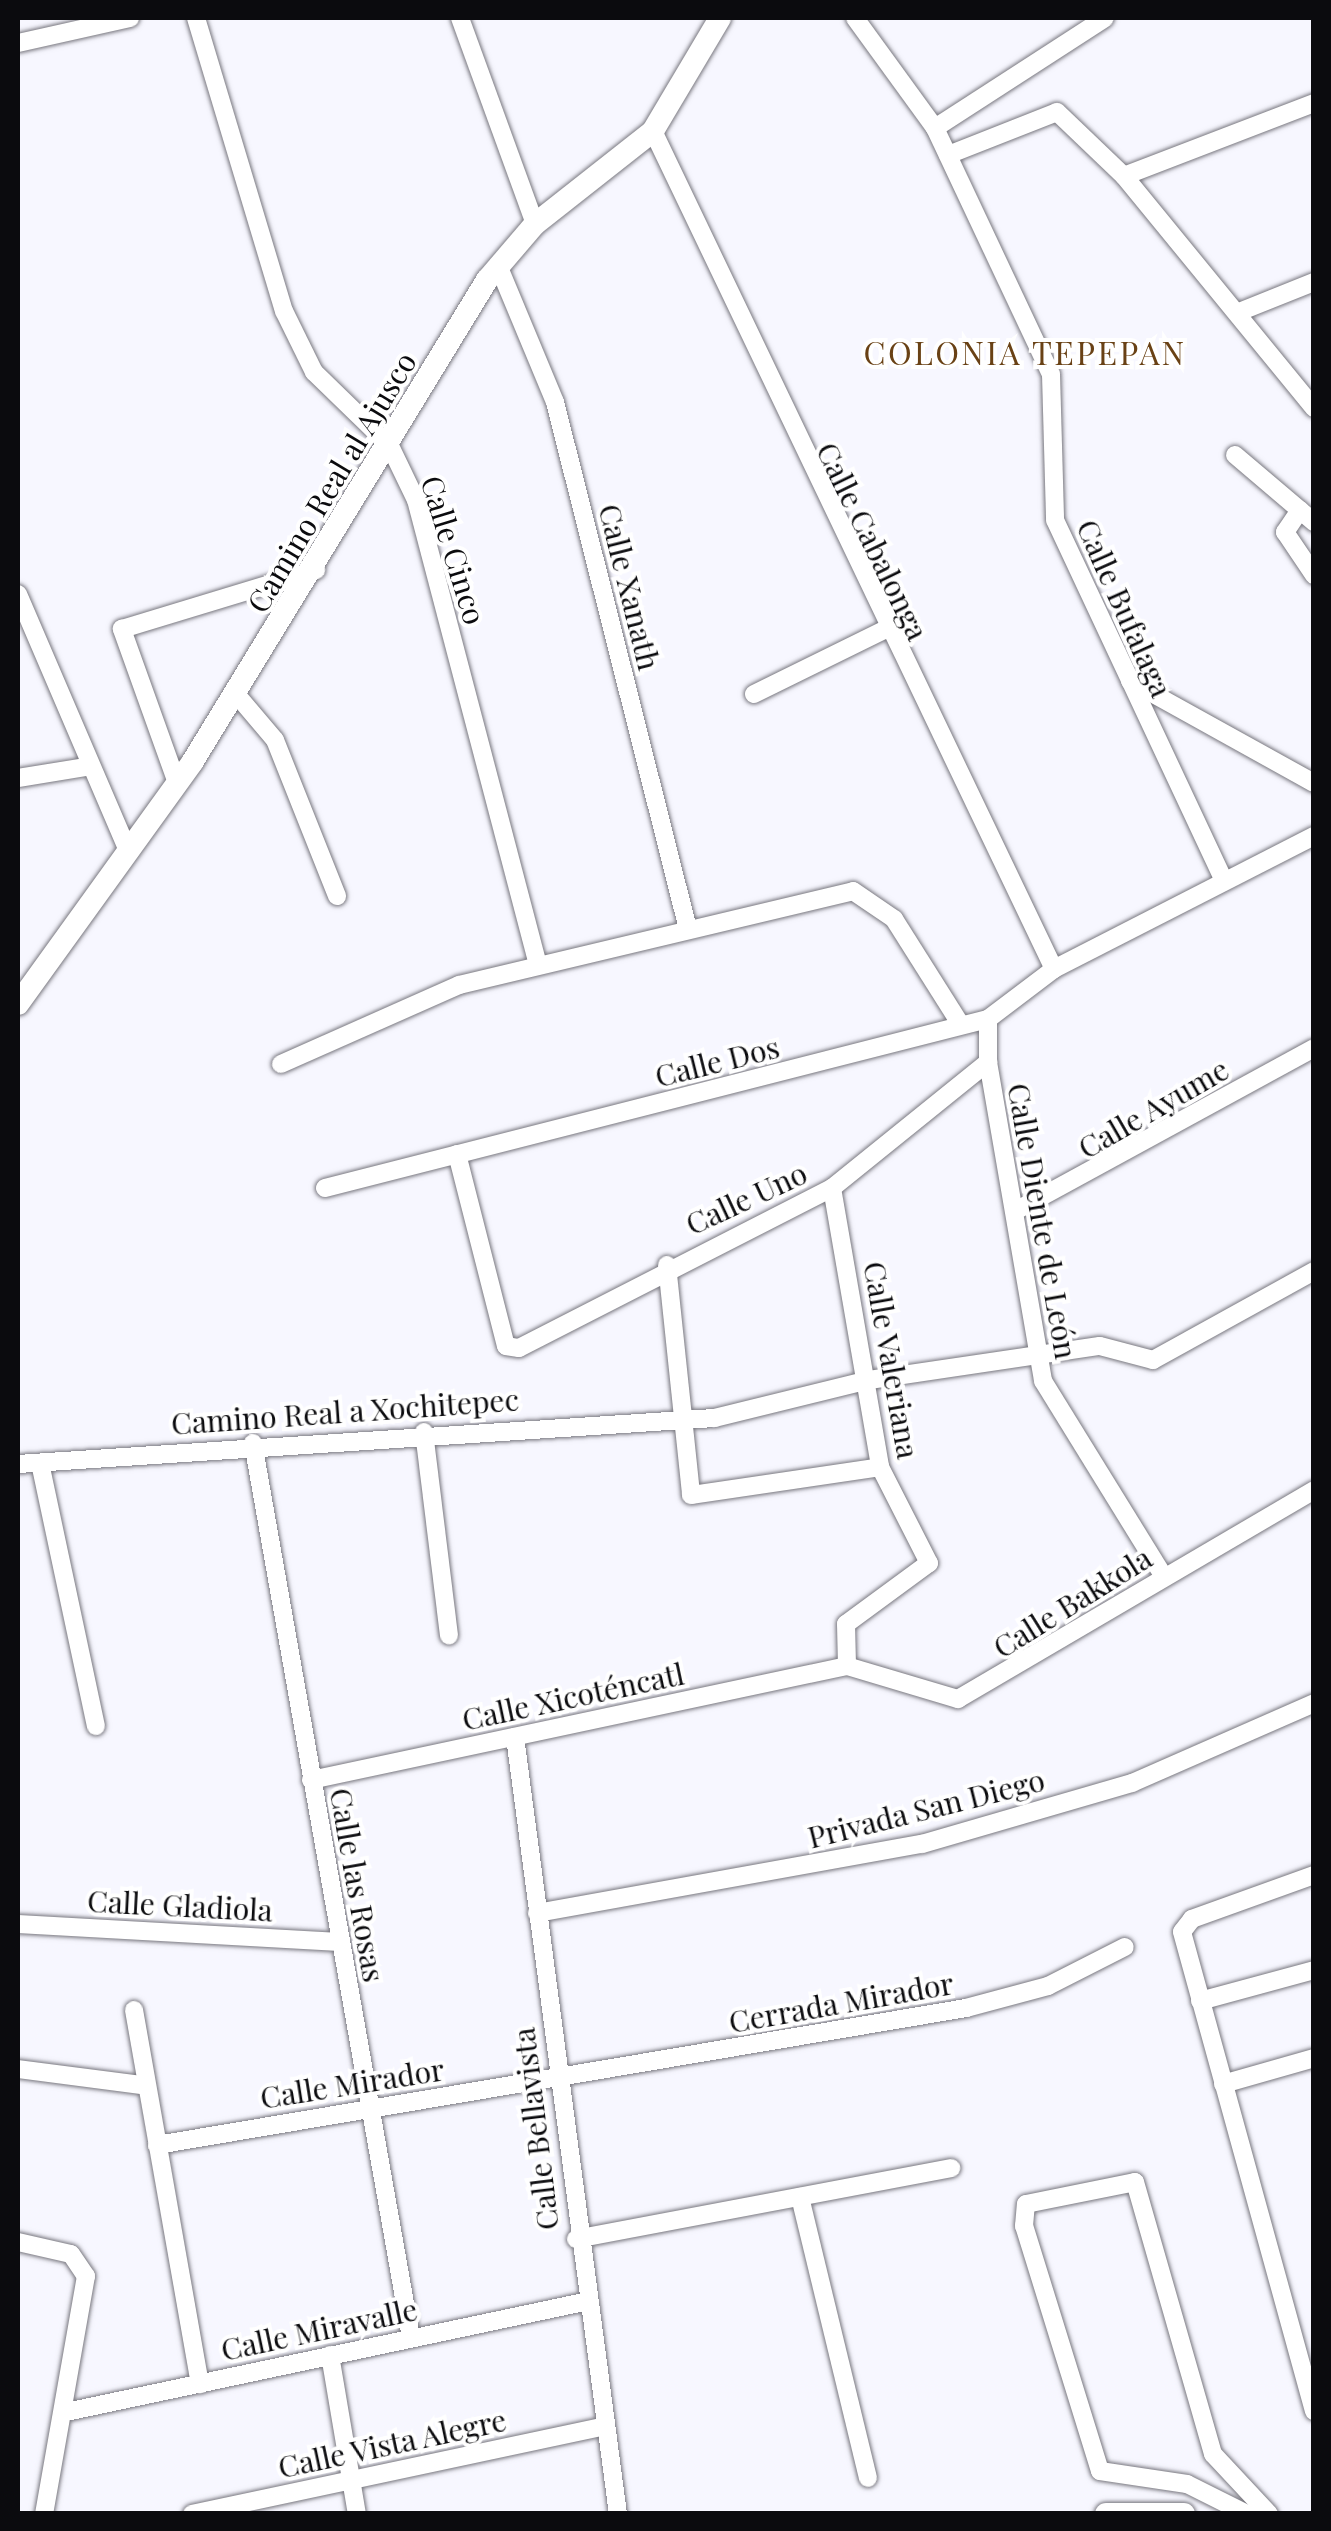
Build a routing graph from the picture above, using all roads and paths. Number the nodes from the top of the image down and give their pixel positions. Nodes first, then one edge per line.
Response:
1 (130, 18) edge
2 (196, 18) edge
3 (460, 18) edge
4 (720, 18) edge
5 (854, 18) edge
6 (1106, 18) edge
7 (18, 43) edge
8 (1314, 103) edge
9 (935, 128) junction
10 (653, 131) junction
11 (948, 155) junction
12 (1124, 176) junction
13 (535, 224) junction
14 (498, 265) junction
15 (1314, 282) edge
16 (1238, 312) junction
17 (1314, 408) edge
18 (390, 446) junction
19 (1235, 455) dead end
20 (1306, 516) edge
21 (316, 570) junction
22 (1314, 576) edge
23 (18, 597) edge
24 (884, 630) junction
25 (1130, 681) junction
26 (236, 694) junction
27 (754, 694) dead end
28 (91, 766) junction
29 (18, 778) edge
30 (177, 783) junction
31 (1314, 783) edge
32 (1314, 836) edge
33 (128, 852) junction
34 (1222, 879) junction
35 (337, 896) dead end
36 (688, 929) junction
37 (537, 962) junction
38 (1054, 969) junction
39 (18, 1004) edge
40 (988, 1019) junction
41 (959, 1022) junction
42 (1314, 1048) edge
43 (988, 1062) junction
44 (282, 1064) dead end
45 (457, 1154) junction
46 (325, 1188) dead end
47 (832, 1188) junction
48 (1017, 1210) junction
49 (667, 1266) junction
50 (1314, 1271) edge
51 (1035, 1355) junction
52 (870, 1380) junction
53 (677, 1418) junction
54 (424, 1432) junction
55 (252, 1443) junction
56 (40, 1463) junction
57 (18, 1464) edge
58 (880, 1467) junction
59 (1314, 1490) edge
60 (1164, 1576) junction
61 (449, 1635) dead end
62 (847, 1666) junction
63 (1314, 1703) edge
64 (96, 1726) dead end
65 (515, 1736) junction
66 (310, 1780) junction
67 (1314, 1875) edge
68 (536, 1913) junction
69 (18, 1924) edge
70 (340, 1942) junction
71 (1125, 1947) dead end
72 (1314, 1970) edge
73 (1200, 2002) junction
74 (134, 2010) dead end
75 (1314, 2058) edge
76 (18, 2068) edge
77 (556, 2079) junction
78 (1223, 2084) junction
79 (142, 2085) junction
80 (371, 2106) junction
81 (157, 2145) junction
82 (951, 2168) dead end
83 (800, 2197) junction
84 (576, 2239) junction
85 (18, 2242) edge
86 (584, 2302) junction
87 (410, 2337) junction
88 (330, 2355) junction
89 (1306, 2365) edge
90 (200, 2384) junction
91 (1314, 2411) edge
92 (66, 2412) junction
93 (602, 2427) junction
94 (868, 2478) dead end
95 (350, 2479) junction
96 (44, 2514) edge
97 (192, 2514) edge
98 (357, 2514) edge
99 (618, 2514) edge
100 (1106, 2514) edge
101 (1184, 2514) edge
102 (1247, 2514) edge
103 (1269, 2514) edge

1 - 7 street
2 - 18 street, Calle Cinco
3 - 13 street
4 - 10 street, Camino Real al Ajusco
5 - 9 street, Calle Bufalaga
6 - 9 street
8 - 12 street
9 - 11 street, Calle Bufalaga
10 - 13 street, Camino Real al Ajusco
10 - 24 street, Calle Cabalonga
11 - 12 street
11 - 25 street, Calle Bufalaga
12 - 16 street
13 - 14 street, Camino Real al Ajusco
14 - 18 street, Camino Real al Ajusco
14 - 36 street, Calle Xanath
15 - 16 street
16 - 17 street
18 - 21 street, Camino Real al Ajusco
18 - 37 street, Calle Cinco
19 - 20 street
20 - 22 street
21 - 26 street, Camino Real al Ajusco
21 - 30 street
23 - 28 street
24 - 27 street
24 - 38 street, Calle Cabalonga
25 - 31 street
25 - 34 street, Calle Bufalaga
26 - 30 street, Camino Real al Ajusco
26 - 35 street
28 - 29 street
28 - 33 street
30 - 33 street, Camino Real al Ajusco
32 - 34 street
33 - 39 street, Camino Real al Ajusco
34 - 38 street
36 - 37 street
36 - 41 street
37 - 44 street
38 - 40 street
40 - 41 street, Calle Dos
40 - 43 street, Calle Diente de León
41 - 45 street, Calle Dos
42 - 48 street, Calle Ayume
43 - 47 street, Calle Uno
43 - 48 street, Calle Diente de León
45 - 46 street, Calle Dos
45 - 49 street, Calle Uno
47 - 49 street, Calle Uno
47 - 52 street, Calle Valeriana
48 - 51 street, Calle Diente de León
49 - 53 street
50 - 51 street, Camino Real a Xochitepec
51 - 52 street, Camino Real a Xochitepec
51 - 60 street, Calle Diente de León
52 - 53 street, Camino Real a Xochitepec
52 - 58 street, Calle Valeriana
53 - 54 street, Camino Real a Xochitepec
53 - 58 street
54 - 55 street, Camino Real a Xochitepec
54 - 61 street
55 - 56 street, Camino Real a Xochitepec
55 - 66 street, Calle las Rosas
56 - 57 street, Camino Real a Xochitepec
56 - 64 street
58 - 62 street, Calle Valeriana
59 - 60 street, Calle Bakkola
60 - 62 street, Calle Bakkola
62 - 65 street, Calle Xicoténcatl
63 - 68 street, Privada San Diego
65 - 66 street, Calle Xicoténcatl
65 - 68 street, Calle Bellavista
66 - 70 street, Calle las Rosas
67 - 73 street
68 - 77 street, Calle Bellavista
69 - 70 street, Calle Gladiola
70 - 80 street, Calle las Rosas
71 - 77 street, Cerrada Mirador
72 - 73 street
73 - 78 street
74 - 79 street
75 - 78 street
76 - 79 street
77 - 80 street, Calle Mirador
77 - 84 street, Calle Bellavista
78 - 89 street
79 - 81 street
80 - 81 street, Calle Mirador
80 - 87 street, Calle las Rosas
81 - 90 street
82 - 83 street
83 - 84 street
83 - 94 street
84 - 86 street, Calle Bellavista
85 - 92 street
86 - 87 street, Calle Miravalle
86 - 93 street, Calle Bellavista
87 - 88 street, Calle Miravalle
88 - 90 street, Calle Miravalle
88 - 95 street
89 - 91 street
90 - 92 street, Calle Miravalle
92 - 96 street
93 - 95 street, Calle Vista Alegre
93 - 99 street, Calle Bellavista
95 - 97 street, Calle Vista Alegre
95 - 98 street
100 - 101 street
102 - 103 street

